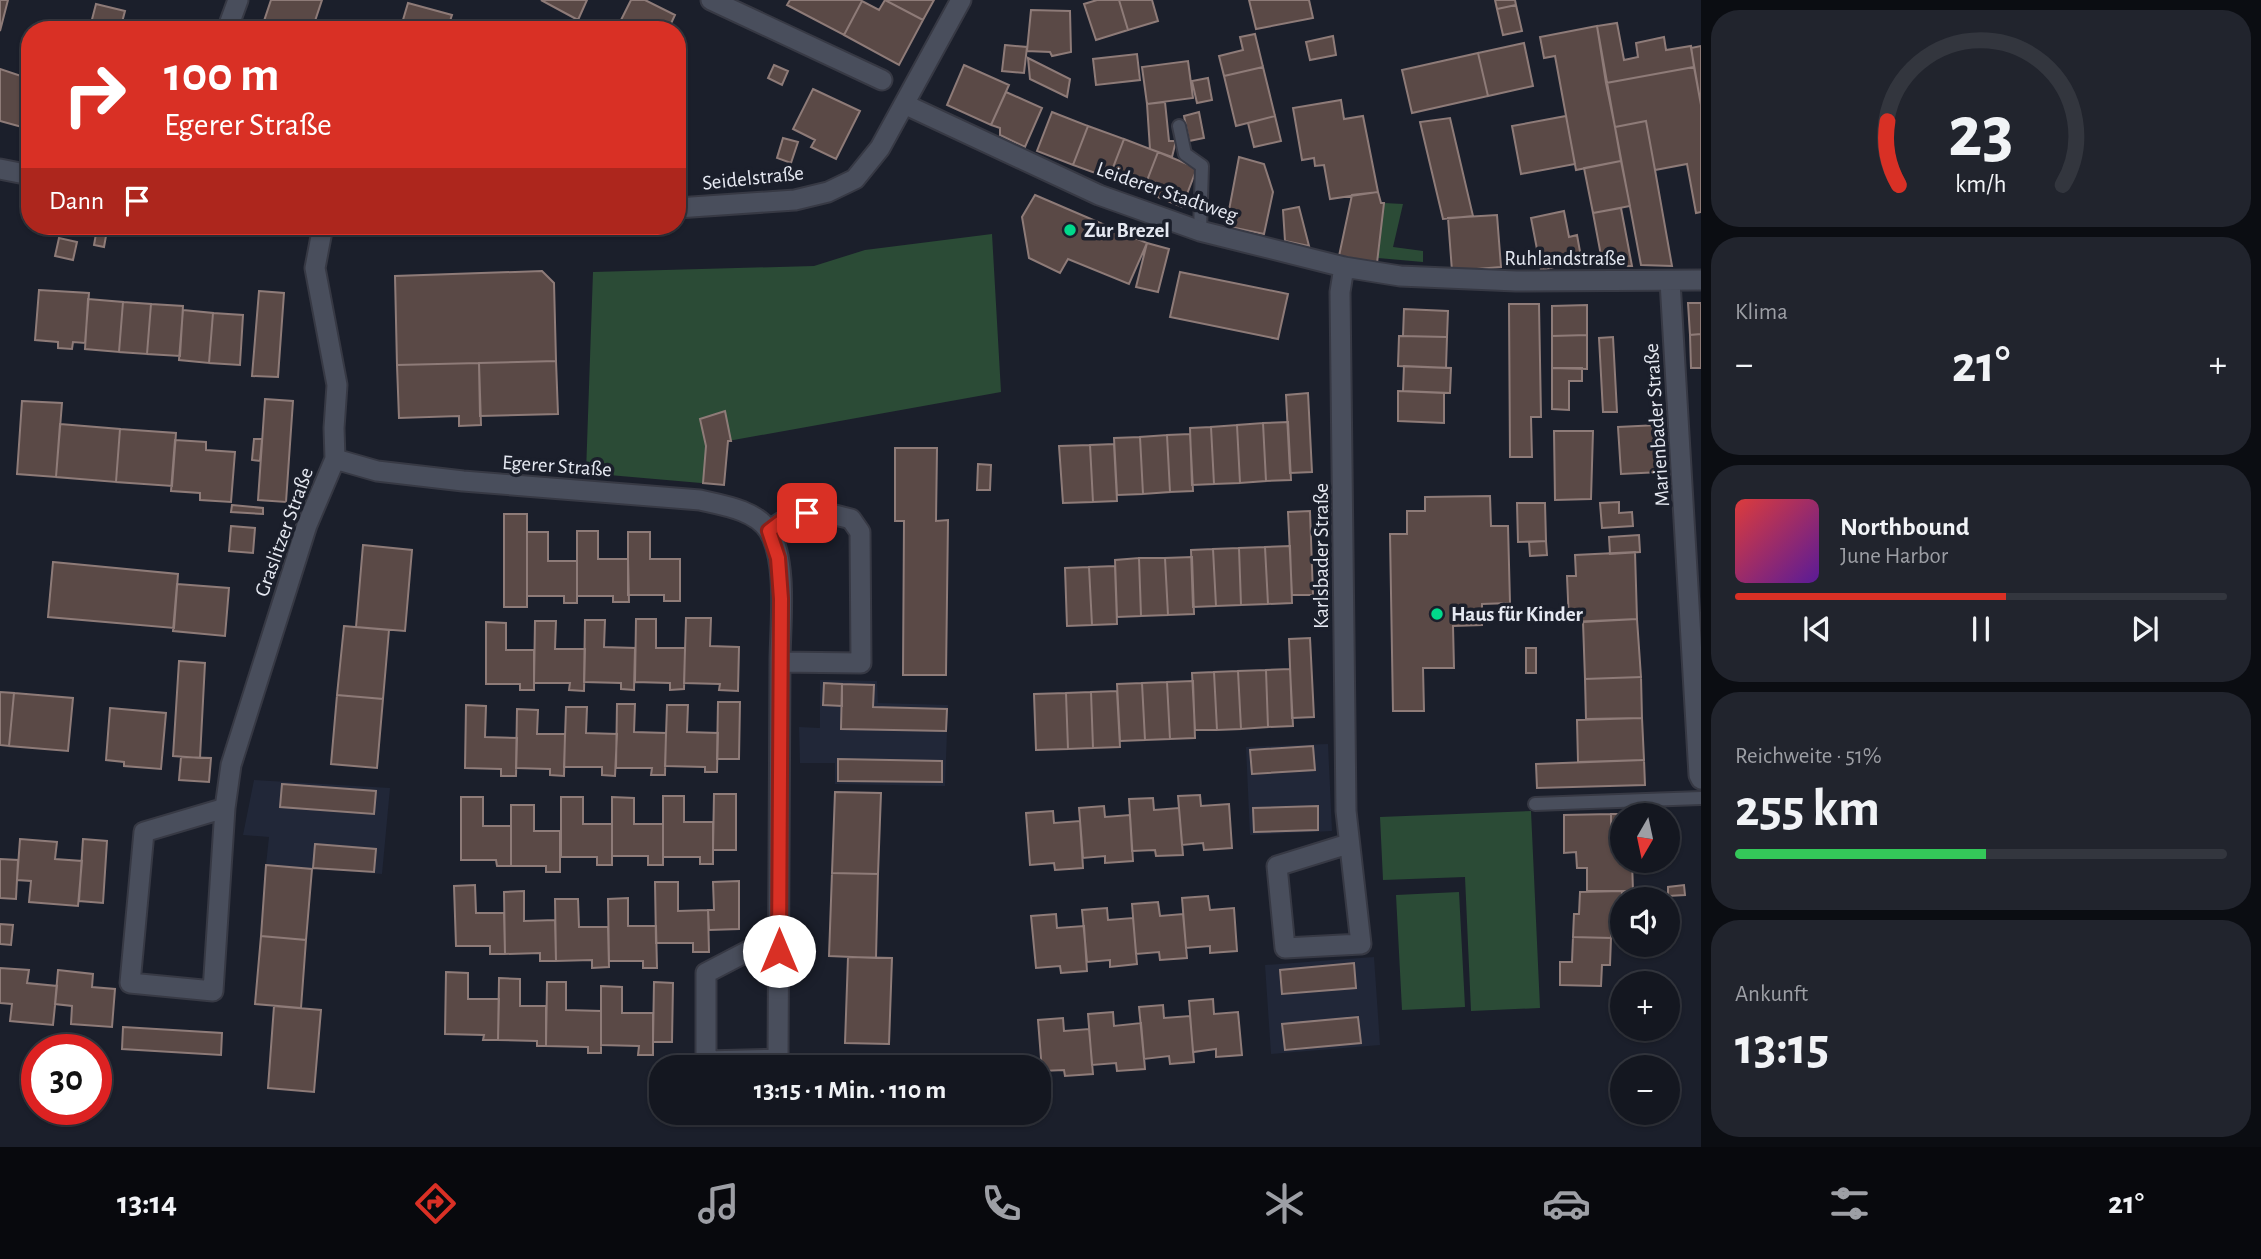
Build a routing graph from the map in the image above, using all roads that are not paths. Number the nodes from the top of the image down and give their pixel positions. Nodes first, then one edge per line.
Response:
1 (238, 0) edge
2 (710, 0) edge
3 (961, 0) edge
4 (231, 21) edge
5 (882, 80) dead end
6 (906, 98) junction
7 (1179, 126) dead end
8 (0, 169) edge
9 (21, 173) edge
10 (686, 207) edge
11 (1200, 231) junction
12 (321, 235) edge
13 (1344, 267) junction
14 (1429, 278) joint
15 (1701, 280) edge
16 (1670, 281) junction
17 (335, 459) junction
18 (769, 531) junction
19 (1695, 566) edge
20 (780, 662) junction
21 (1701, 779) edge
22 (1701, 798) edge
23 (1535, 804) dead end
24 (225, 808) junction
25 (1348, 844) junction
26 (779, 935) junction

1 - 4 street
2 - 5 street
3 - 6 street, Seidelstraße
6 - 10 street, Seidelstraße
6 - 11 street, Leiderer Stadtweg
7 - 11 lane
8 - 9 street
11 - 13 street, Leiderer Stadtweg
12 - 17 street, Graslitzer Straße
13 - 14 street, Leiderer Stadtweg
13 - 25 street, Karlsbader Straße
14 - 16 street, Ruhlandstraße
15 - 16 street, Ruhlandstraße
16 - 19 street, Marienbader Straße
17 - 18 street, Egerer Straße
17 - 24 street, Graslitzer Straße
18 - 20 street
18 - 20 street
19 - 21 street, Marienbader Straße
20 - 26 street
22 - 23 lane
24 - 24 street, Graslitzer Straße
25 - 25 street, Karlsbader Straße
26 - 26 street

